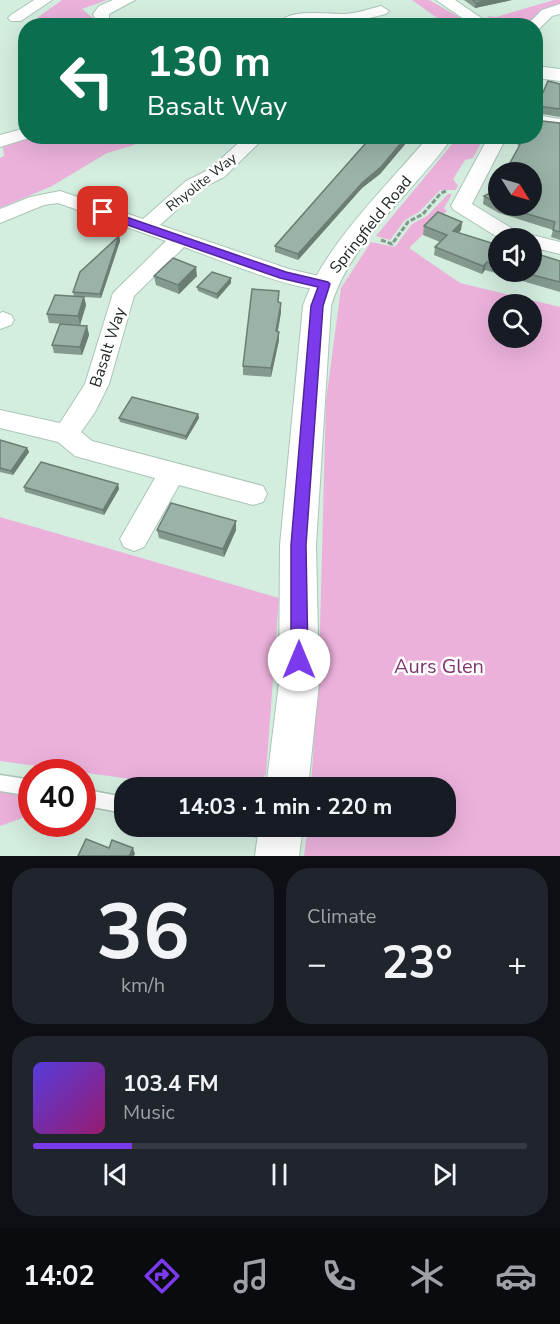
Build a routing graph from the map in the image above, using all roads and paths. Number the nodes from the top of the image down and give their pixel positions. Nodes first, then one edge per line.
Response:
1 (44, 0) edge
2 (127, 0) edge
3 (444, 0) edge
4 (560, 9) edge
5 (381, 11) dead end
6 (101, 18) edge
7 (304, 18) edge
8 (334, 18) edge
9 (352, 18) edge
10 (473, 18) edge
11 (542, 18) edge
12 (18, 19) edge
13 (543, 73) edge
14 (560, 75) edge
15 (543, 121) edge
16 (560, 124) edge
17 (18, 135) edge
18 (0, 141) edge
19 (248, 144) edge
20 (435, 144) edge
21 (494, 144) edge
22 (467, 195) junction
23 (0, 217) edge
24 (146, 228) junction
25 (497, 228) edge
26 (360, 235) junction
27 (180, 240) junction
28 (542, 244) edge
29 (560, 248) edge
30 (324, 284) junction
31 (0, 419) edge
32 (66, 434) junction
33 (172, 472) junction
34 (253, 494) dead end
35 (134, 539) dead end
36 (288, 777) edge
37 (0, 783) edge
38 (18, 786) edge
39 (96, 800) edge
40 (114, 803) edge

1 - 12 street
2 - 6 street
3 - 10 street
4 - 11 street
5 - 9 street
7 - 8 street
13 - 14 street
15 - 16 street
17 - 18 street
19 - 24 street, Rhyolite Way
20 - 26 street, Springfield Road
21 - 22 street
22 - 25 street
22 - 26 path
23 - 24 street
24 - 27 street
26 - 30 street, Springfield Road
27 - 30 street
27 - 32 street, Basalt Way
28 - 29 street
30 - 36 street, Springfield Road
31 - 32 street
32 - 33 street
33 - 34 street
33 - 35 street
37 - 38 lane
39 - 40 lane

